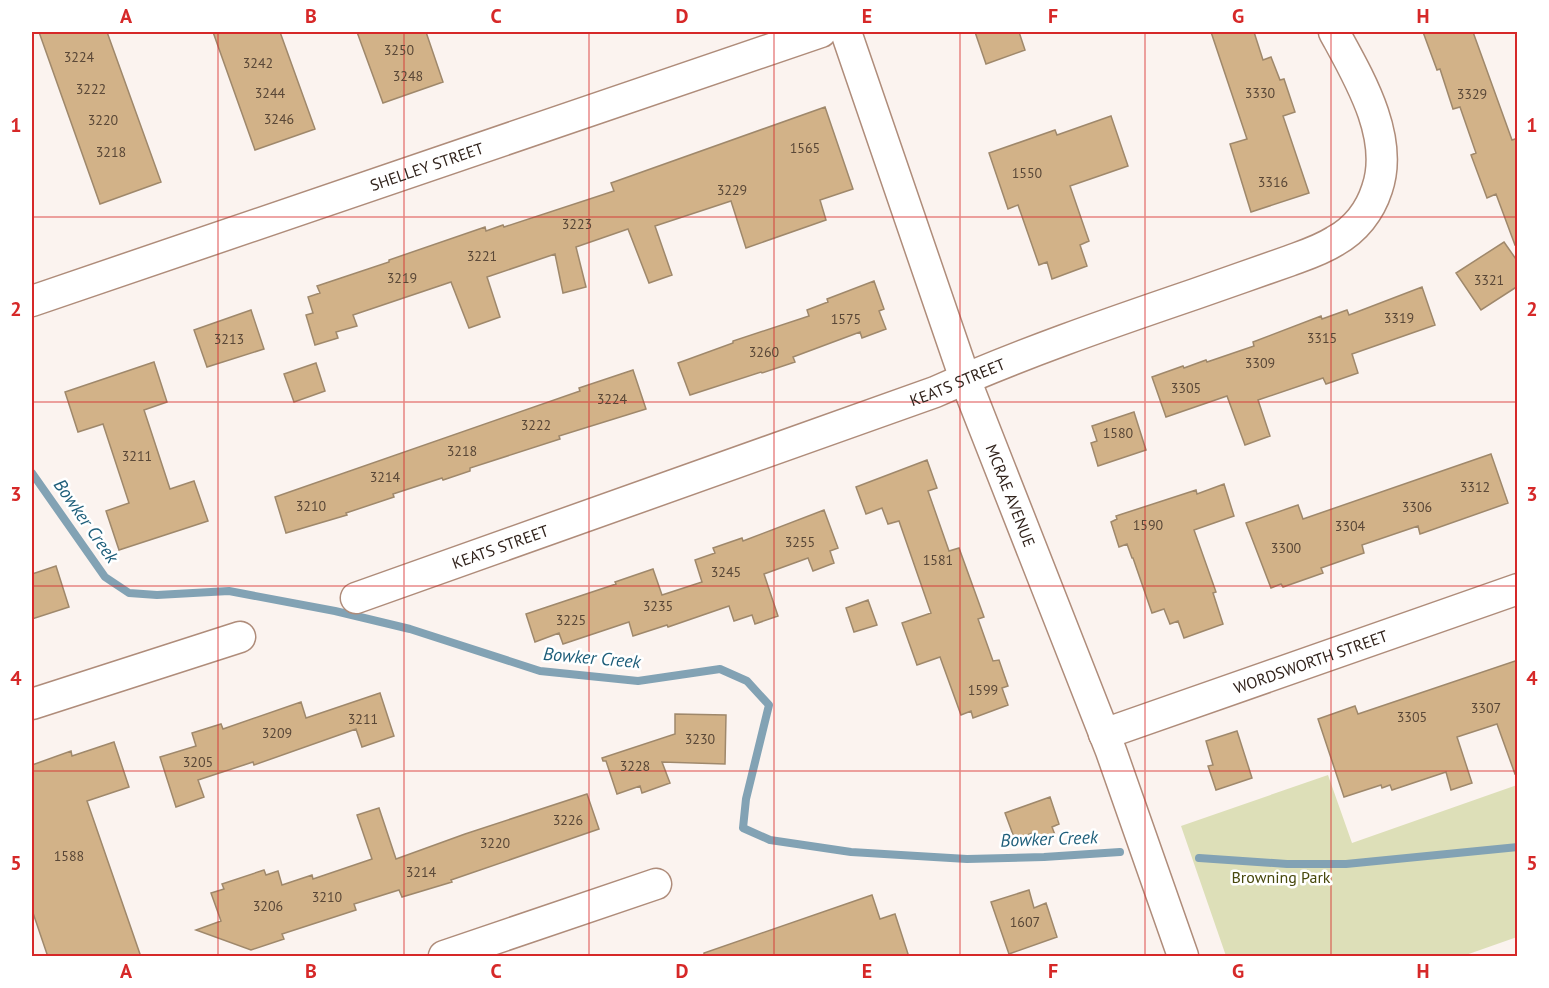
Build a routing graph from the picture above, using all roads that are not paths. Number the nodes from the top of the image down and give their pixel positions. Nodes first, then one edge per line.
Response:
1 (821, 32) edge
2 (846, 32) edge
3 (1334, 32) edge
4 (32, 301) edge
5 (965, 379) junction
6 (1518, 589) edge
7 (356, 598) dead end
8 (240, 637) dead end
9 (32, 704) edge
10 (1104, 734) junction
11 (656, 884) dead end
12 (444, 957) edge
13 (1183, 957) edge

1 - 4 street, SHELLEY STREET
2 - 5 street, MCRAE AVENUE
3 - 5 street, KEATS STREET
5 - 7 street, KEATS STREET
5 - 10 street, MCRAE AVENUE
6 - 10 street, WORDSWORTH STREET
8 - 9 street
10 - 13 street, MCRAE AVENUE
11 - 12 street

